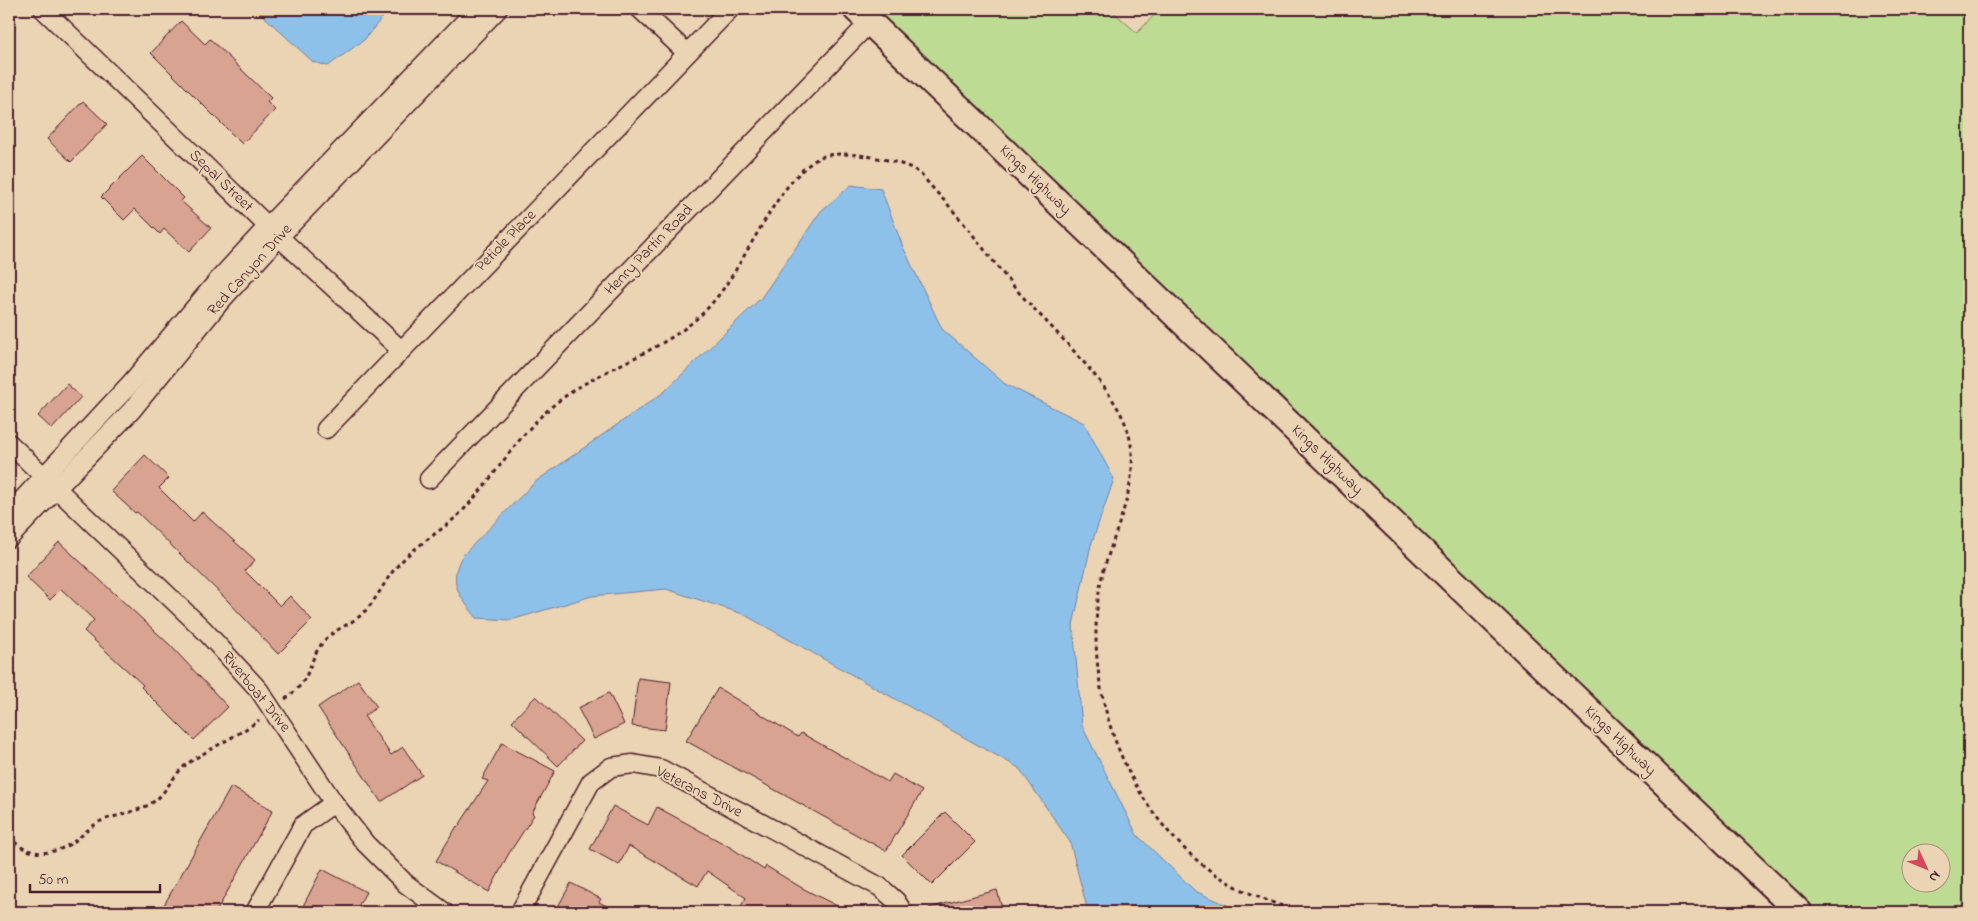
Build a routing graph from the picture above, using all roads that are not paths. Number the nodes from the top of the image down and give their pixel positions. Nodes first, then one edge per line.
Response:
1 (42, 9) edge
2 (477, 9) edge
3 (498, 9) edge
4 (640, 9) edge
5 (730, 9) edge
6 (863, 15) edge
7 (687, 53) junction
8 (273, 231) junction
9 (401, 350) junction
10 (326, 428) dead end
11 (9, 443) edge
12 (429, 479) dead end
13 (50, 484) junction
14 (9, 514) edge
15 (9, 538) edge
16 (334, 803) junction
17 (255, 912) edge
18 (444, 912) edge
19 (520, 912) edge
20 (902, 912) edge
21 (1799, 912) edge

1 - 8 street, Sepal Street
2 - 8 street, Red Canyon Drive
3 - 8 street, Red Canyon Drive
4 - 7 street
5 - 7 street, Petiole Place
6 - 12 street, Henry Partin Road
6 - 21 street, Kings Highway
7 - 9 street, Petiole Place
8 - 9 street, Sepal Street
8 - 13 street, Red Canyon Drive
9 - 10 street, Petiole Place
11 - 13 street, Riverboat Drive
13 - 14 street, Red Canyon Drive
13 - 15 street, Red Canyon Drive
13 - 16 street, Riverboat Drive
16 - 17 street
16 - 18 street, Riverboat Drive
19 - 20 street, Veterans Drive

